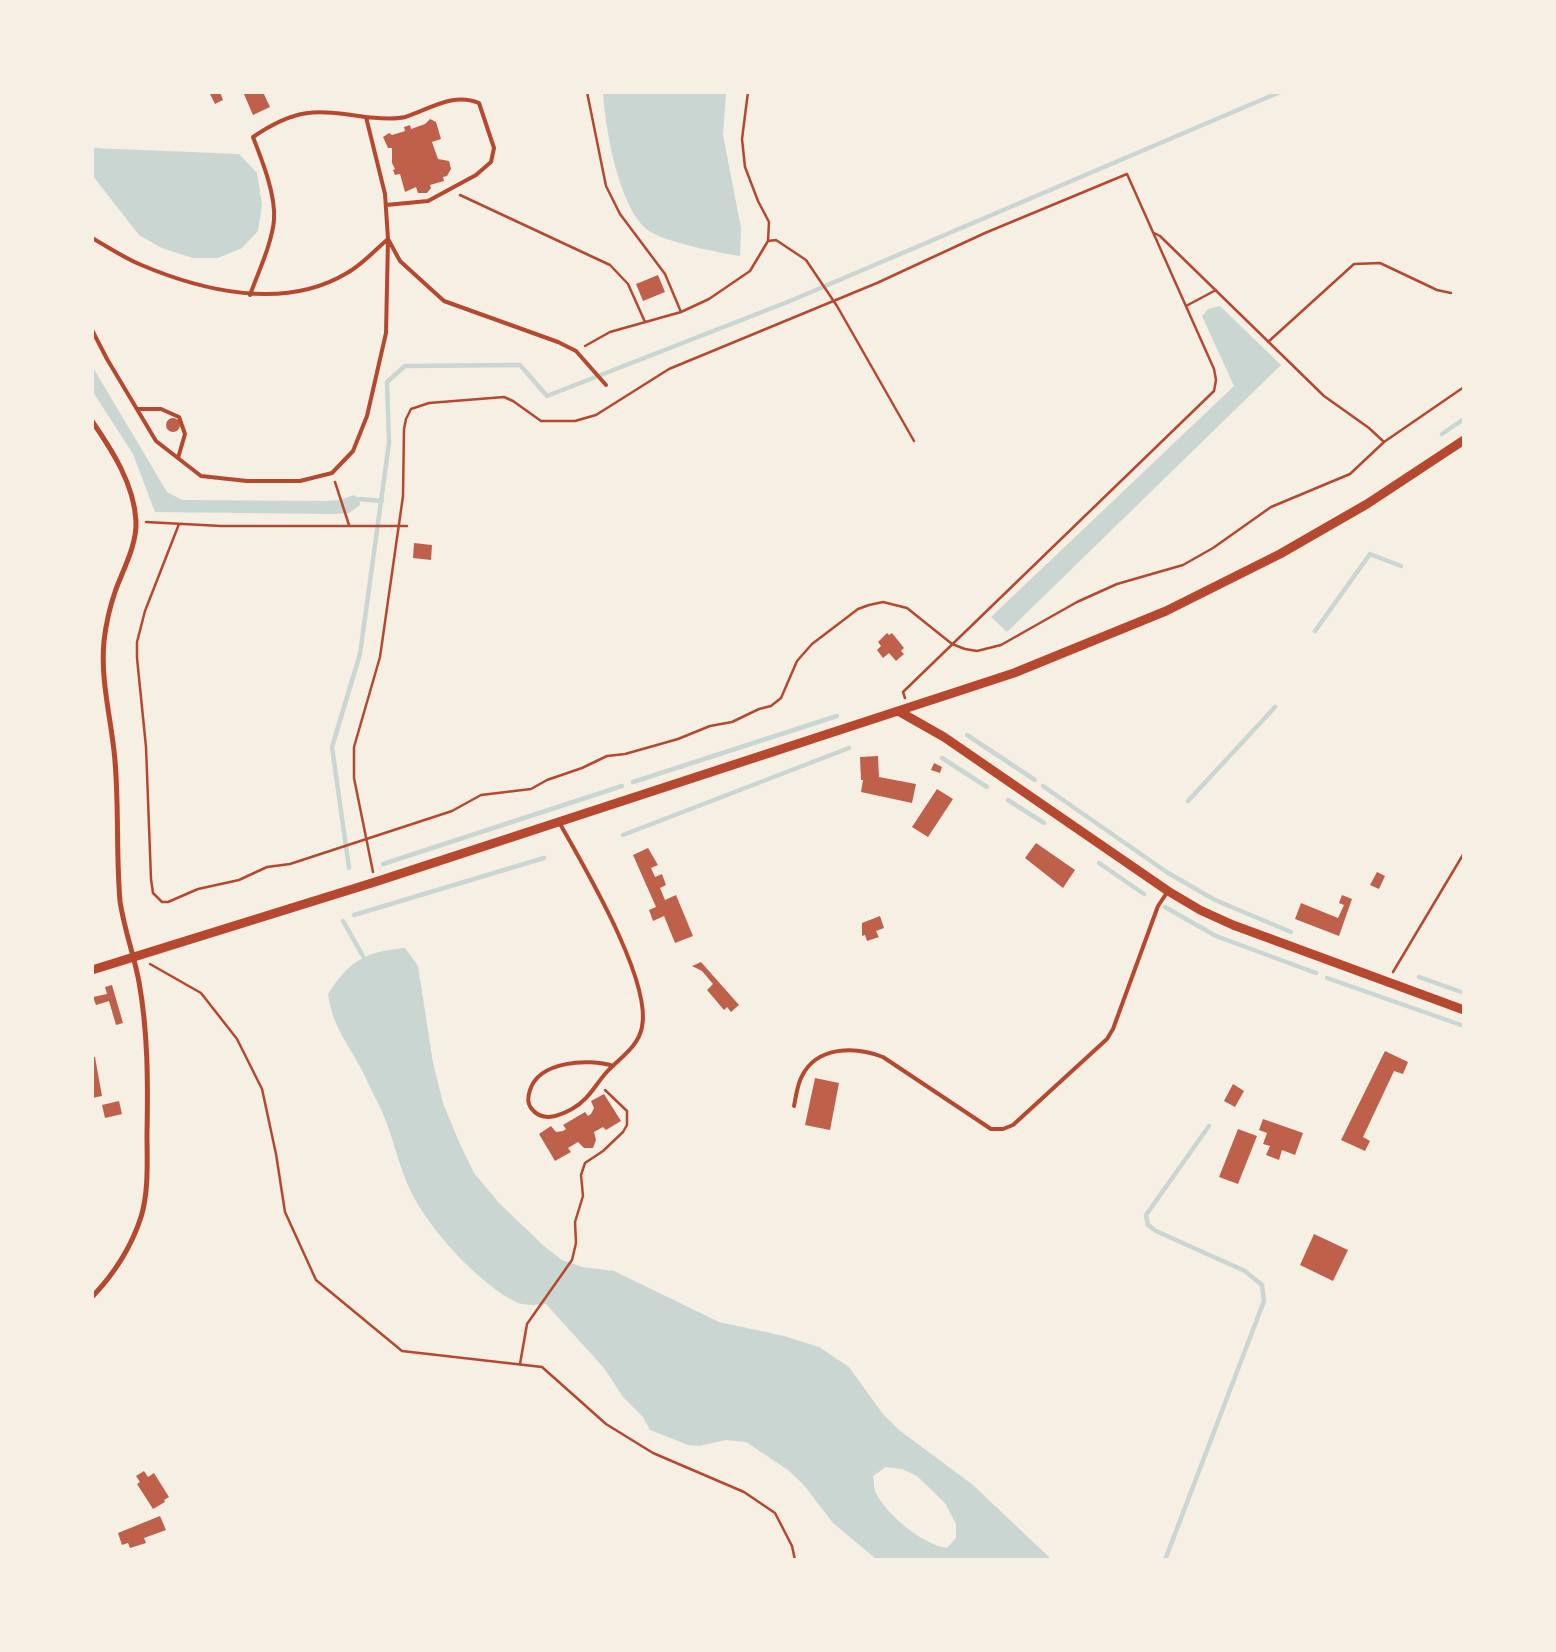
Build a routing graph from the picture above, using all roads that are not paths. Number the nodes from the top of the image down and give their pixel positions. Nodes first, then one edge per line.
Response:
1 (366, 117) junction
2 (386, 205) junction
3 (92, 238) edge
4 (388, 239) junction
5 (250, 295) junction
6 (92, 330) edge
7 (606, 385) dead end
8 (137, 408) junction
9 (92, 421) edge
10 (1464, 440) edge
11 (178, 458) junction
12 (900, 712) junction
13 (559, 822) junction
14 (1168, 891) junction
15 (133, 956) junction
16 (92, 970) edge
17 (1464, 1010) edge
18 (613, 1066) junction
19 (794, 1106) dead end
20 (92, 1297) edge

1 - 2 lane
1 - 2 lane
1 - 5 lane
2 - 4 lane
3 - 5 lane
4 - 5 lane
4 - 7 lane
4 - 11 lane
6 - 8 lane
8 - 11 lane
8 - 11 lane
9 - 15 street
10 - 12 street
12 - 13 street
12 - 14 street
13 - 15 street
13 - 18 lane
14 - 17 street
14 - 19 lane
15 - 16 street
15 - 20 street
18 - 18 lane

